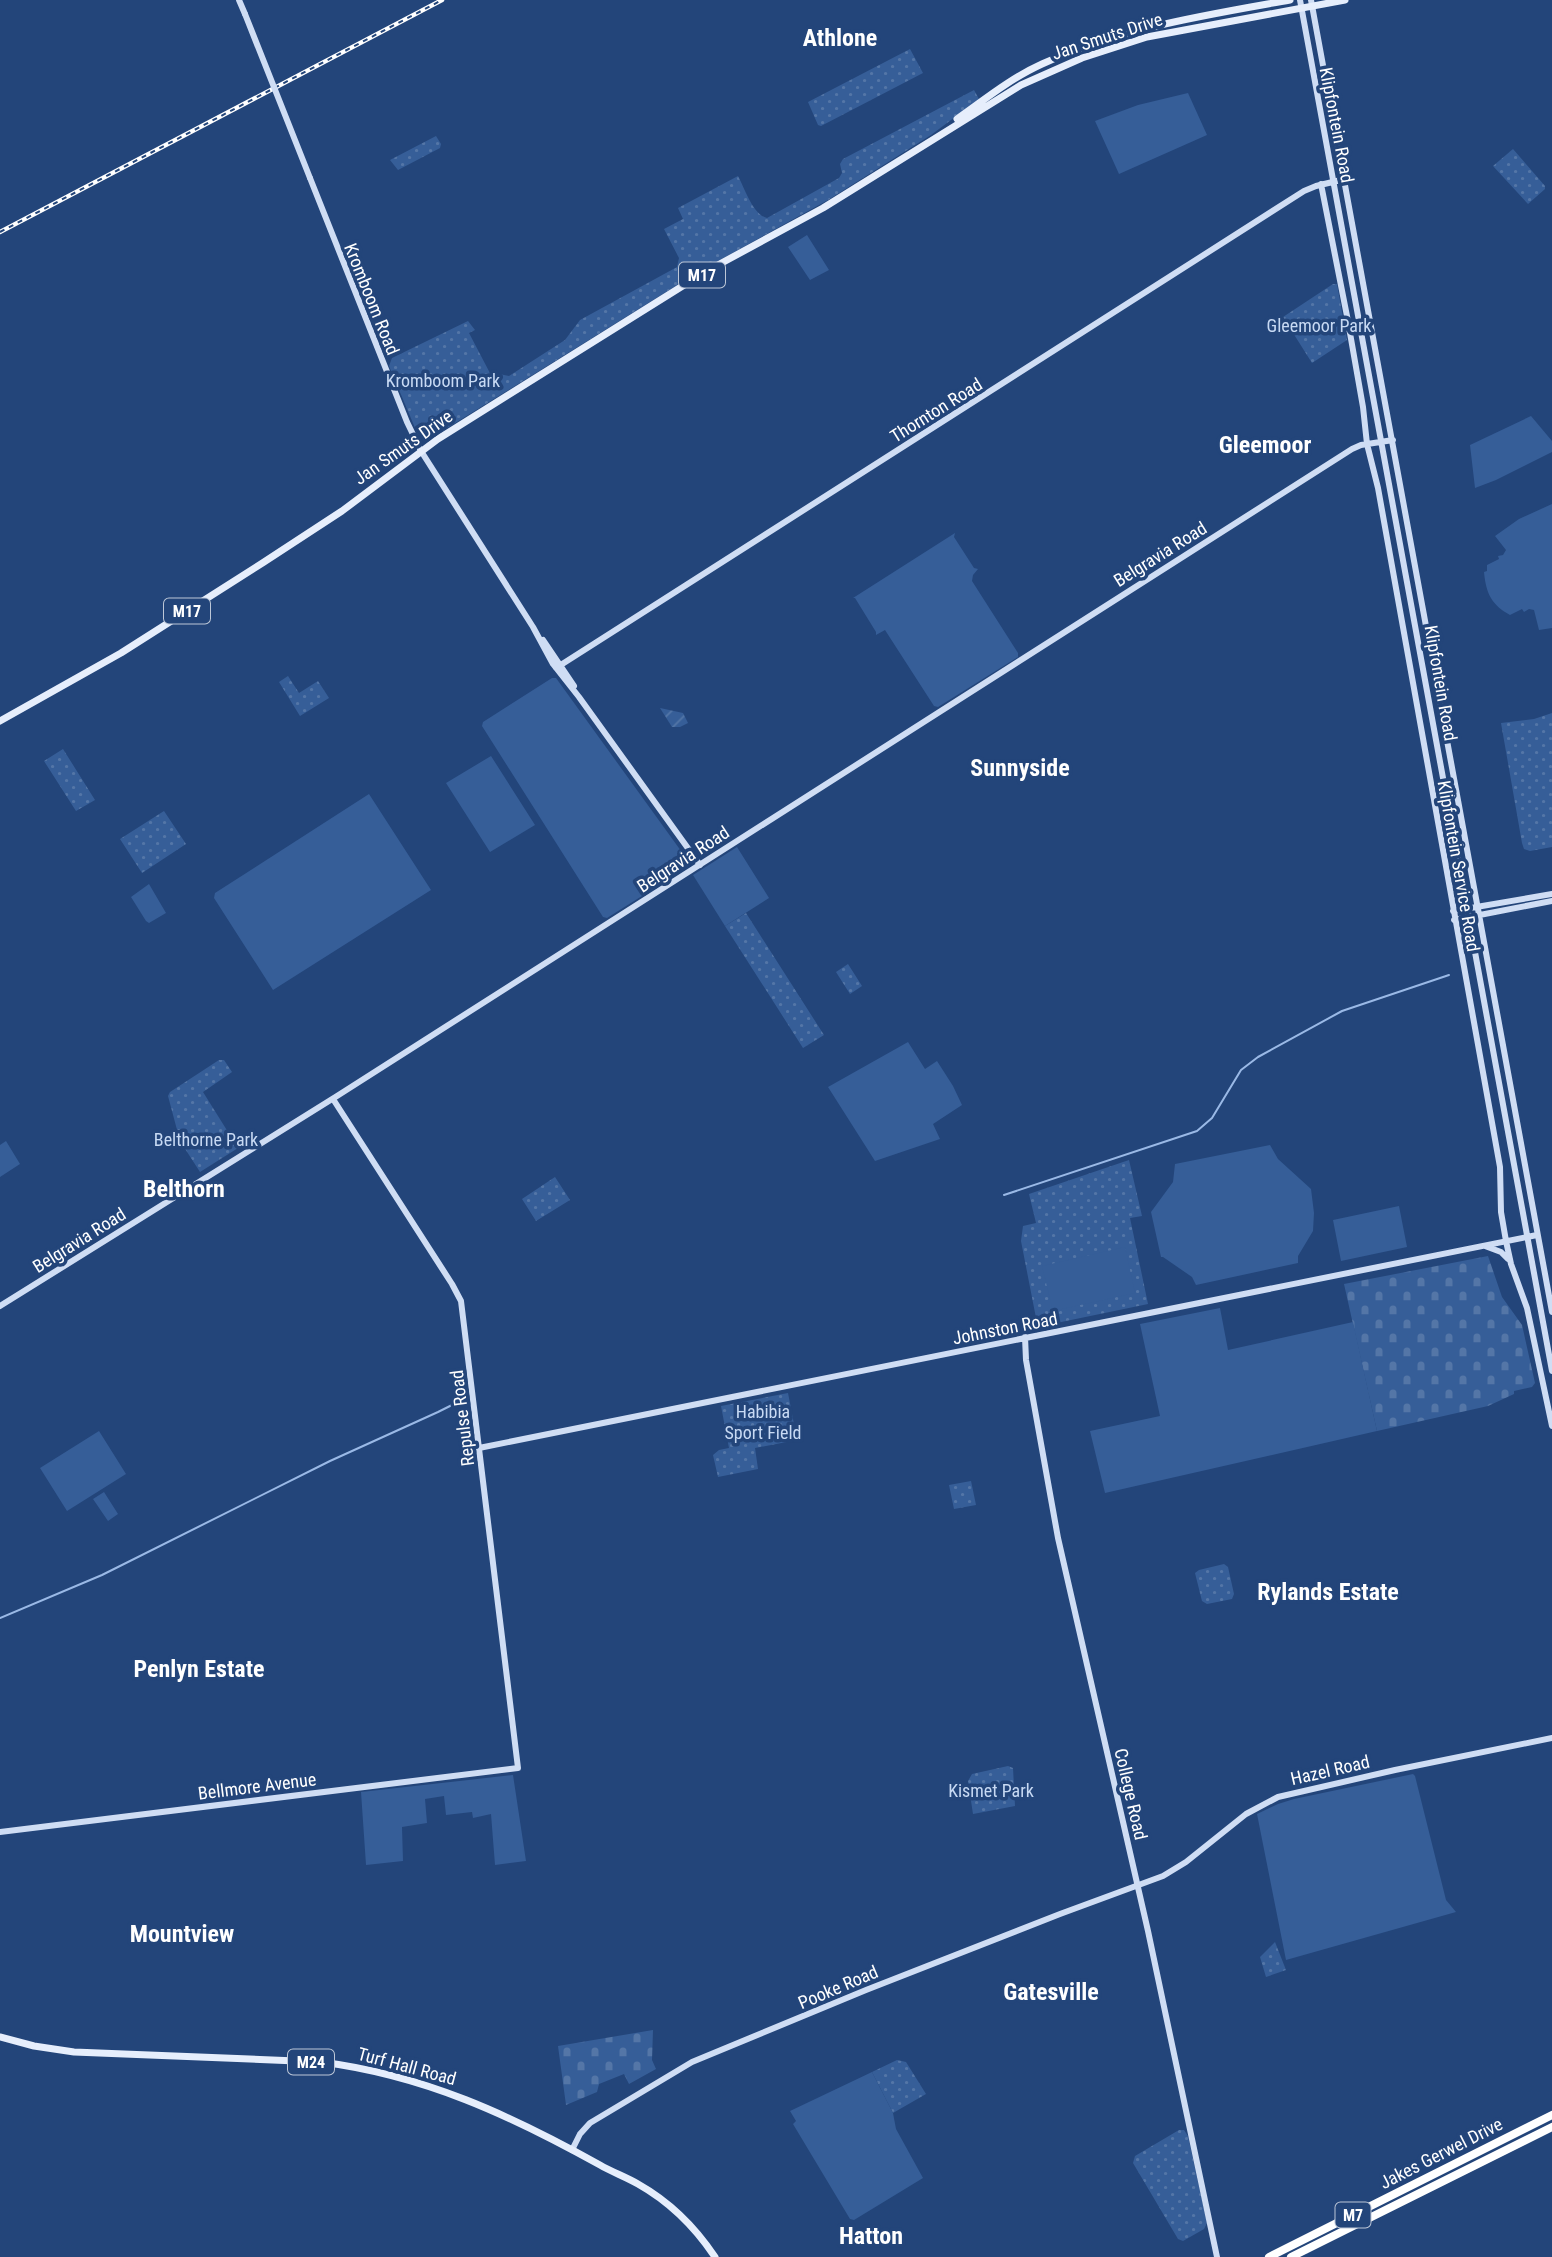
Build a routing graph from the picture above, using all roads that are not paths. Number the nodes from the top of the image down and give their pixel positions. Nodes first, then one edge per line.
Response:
1 (239, 0) edge
2 (1290, 0) edge
3 (1345, 0) edge
4 (1312, 3) edge
5 (1301, 4) edge
6 (935, 137) junction
7 (1345, 179) junction
8 (1334, 182) junction
9 (1321, 184) junction
10 (1393, 440) junction
11 (1382, 441) junction
12 (1367, 444) junction
13 (421, 451) junction
14 (558, 667) junction
15 (0, 721) edge
16 (700, 864) junction
17 (1552, 894) edge
18 (1552, 901) edge
19 (1478, 906) junction
20 (1467, 908) junction
21 (1452, 911) junction
22 (1480, 915) junction
23 (1468, 917) junction
24 (1454, 920) junction
25 (333, 1099) junction
26 (1537, 1235) junction
27 (1526, 1237) junction
28 (1506, 1241) junction
29 (1482, 1246) junction
30 (1511, 1264) junction
31 (0, 1306) edge
32 (1552, 1312) edge
33 (1025, 1337) junction
34 (1552, 1371) edge
35 (1552, 1385) edge
36 (1547, 1391) edge
37 (1552, 1426) edge
38 (479, 1448) junction
39 (1552, 1738) edge
40 (518, 1769) joint
41 (0, 1832) edge
42 (1138, 1887) junction
43 (0, 2036) edge
44 (1552, 2115) edge
45 (1552, 2127) edge
46 (572, 2150) junction
47 (715, 2257) edge
48 (1217, 2257) edge
49 (1269, 2257) edge
50 (1291, 2257) edge

1 - 13 street, Kromboom Road, bridge
2 - 6 main road, Jan Smuts Drive / M17
3 - 4 main road, Jan Smuts Drive / M17
4 - 5 main road, Jan Smuts Drive / M17
4 - 7 street, Klipfontein Road
5 - 6 main road, Jan Smuts Drive / M17
5 - 8 street, Klipfontein Road
6 - 13 main road, Jan Smuts Drive / M17
7 - 8 street, Thornton Road
7 - 10 street, Klipfontein Road
8 - 9 street, Thornton Road
8 - 11 street, Klipfontein Road
9 - 12 street, Klipfontein Service Road
9 - 14 street, Thornton Road
10 - 11 street, Belgravia Road
10 - 19 street, Klipfontein Road
11 - 12 street, Belgravia Road
11 - 20 street, Klipfontein Road
12 - 16 street, Belgravia Road
12 - 21 street, Klipfontein Service Road
13 - 14 street, Kromboom Road
13 - 15 main road, Jan Smuts Drive / M17
14 - 16 street, Kromboom Road
16 - 25 street, Belgravia Road
17 - 19 street
18 - 22 street
19 - 20 street
19 - 22 street, Klipfontein Road
20 - 21 street
20 - 23 street, Klipfontein Road
21 - 24 street, Klipfontein Service Road
22 - 23 street
22 - 26 street, Klipfontein Road
23 - 24 street
23 - 27 street, Klipfontein Road
24 - 28 street, Klipfontein Service Road
25 - 31 street, Belgravia Road
25 - 38 street, Repulse Road
26 - 27 street, Johnston Road
26 - 32 street, Klipfontein Road
27 - 28 street, Johnston Road
27 - 34 street, Klipfontein Road
28 - 29 street, Johnston Road
28 - 30 street, Klipfontein Service Road
29 - 30 street
29 - 33 street, Johnston Road
30 - 36 street, Klipfontein Service Road
33 - 38 street, Johnston Road
33 - 42 street, College Road
35 - 36 street
36 - 37 street, Klipfontein Service Road
38 - 40 street, Repulse Road
39 - 42 street, Hazel Road
40 - 41 street, Bellmore Avenue
42 - 46 street, Pooke Road
42 - 48 street, College Road
43 - 46 main road, Turf Hall Road / M24
44 - 49 highway, Jakes Gerwel Drive / M7
45 - 50 highway, Jakes Gerwel Drive / M7
46 - 47 main road, Turf Hall Road / M24

